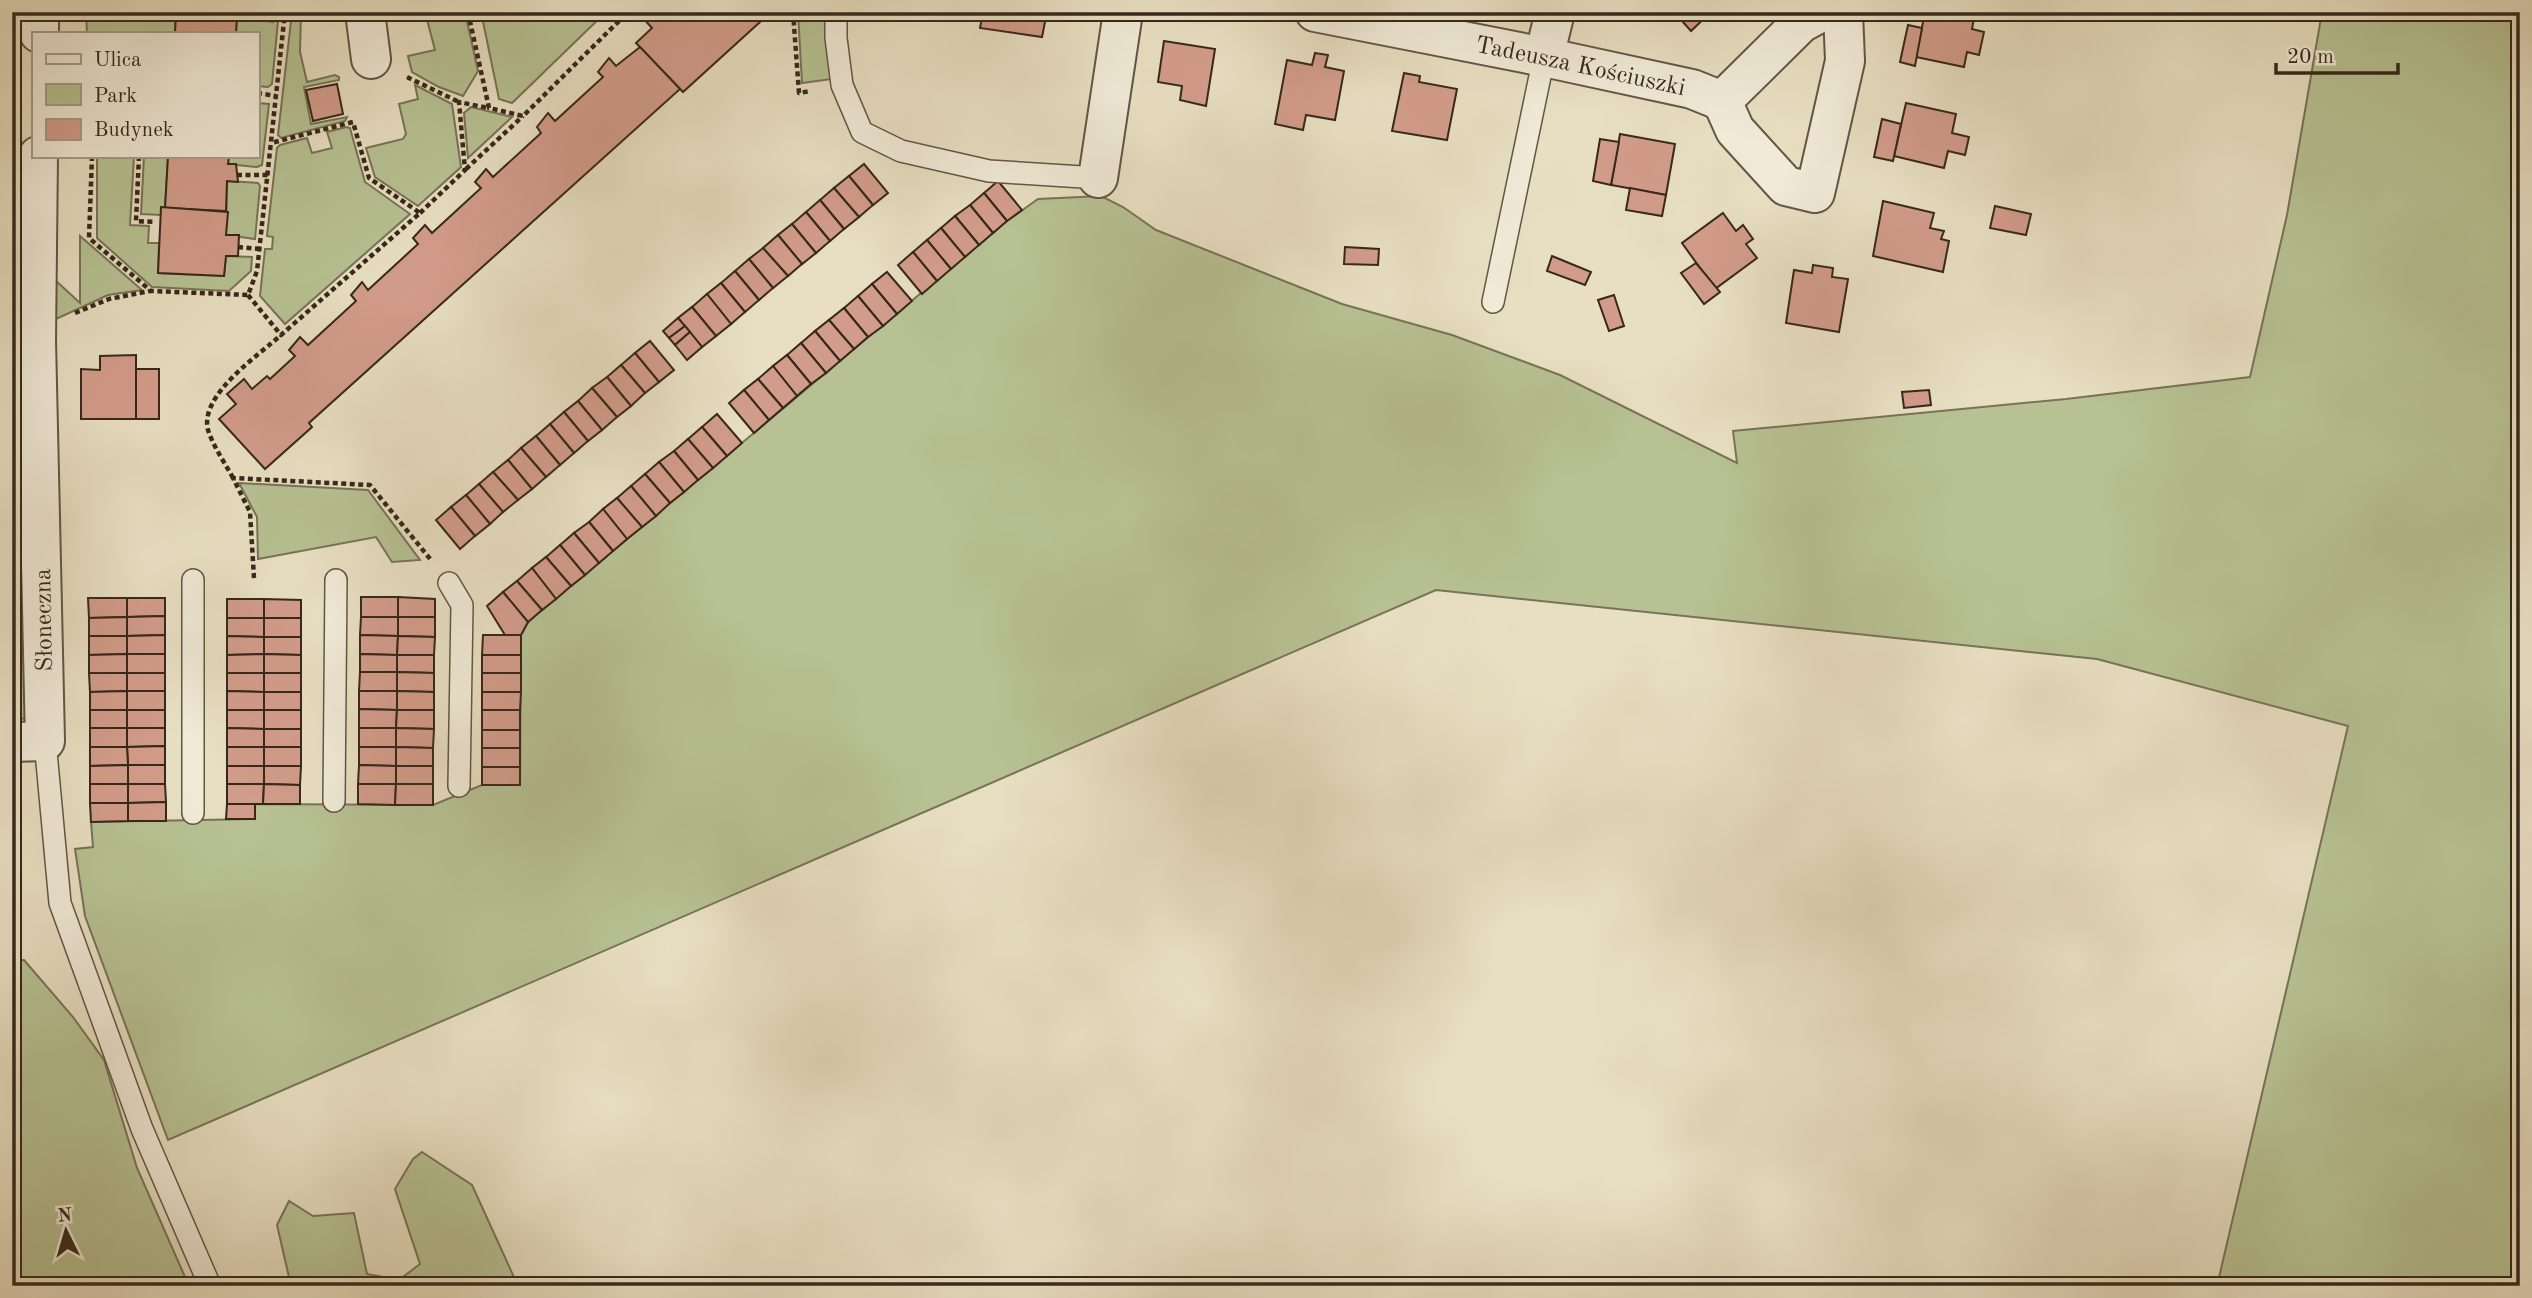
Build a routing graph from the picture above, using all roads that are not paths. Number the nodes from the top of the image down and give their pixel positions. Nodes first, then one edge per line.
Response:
1 (39, 12) edge
2 (365, 12) edge
3 (836, 12) edge
4 (1123, 12) edge
5 (1315, 12) edge
6 (1555, 12) edge
7 (1821, 12) edge
8 (1843, 12) edge
9 (39, 32) edge
10 (1544, 57) junction
11 (371, 59) road end
12 (1722, 101) junction
13 (38, 158) edge
14 (1098, 178) joint
15 (1493, 302) dead end
16 (28, 337) edge
17 (192, 580) dead end
18 (336, 580) dead end
19 (449, 583) road end
20 (29, 741) edge
21 (459, 786) dead end
22 (334, 801) dead end
23 (193, 813) dead end
24 (210, 1286) edge

1 - 9 street
2 - 11 street
3 - 14 lane
4 - 14 street
5 - 10 street, Tadeusza Kościuszki
6 - 10 street
7 - 12 street
8 - 12 street
10 - 12 street, Tadeusza Kościuszki
10 - 15 lane
13 - 16 street, Słoneczna
16 - 20 street, Słoneczna
17 - 23 lane
18 - 22 lane
19 - 21 lane
20 - 24 lane

